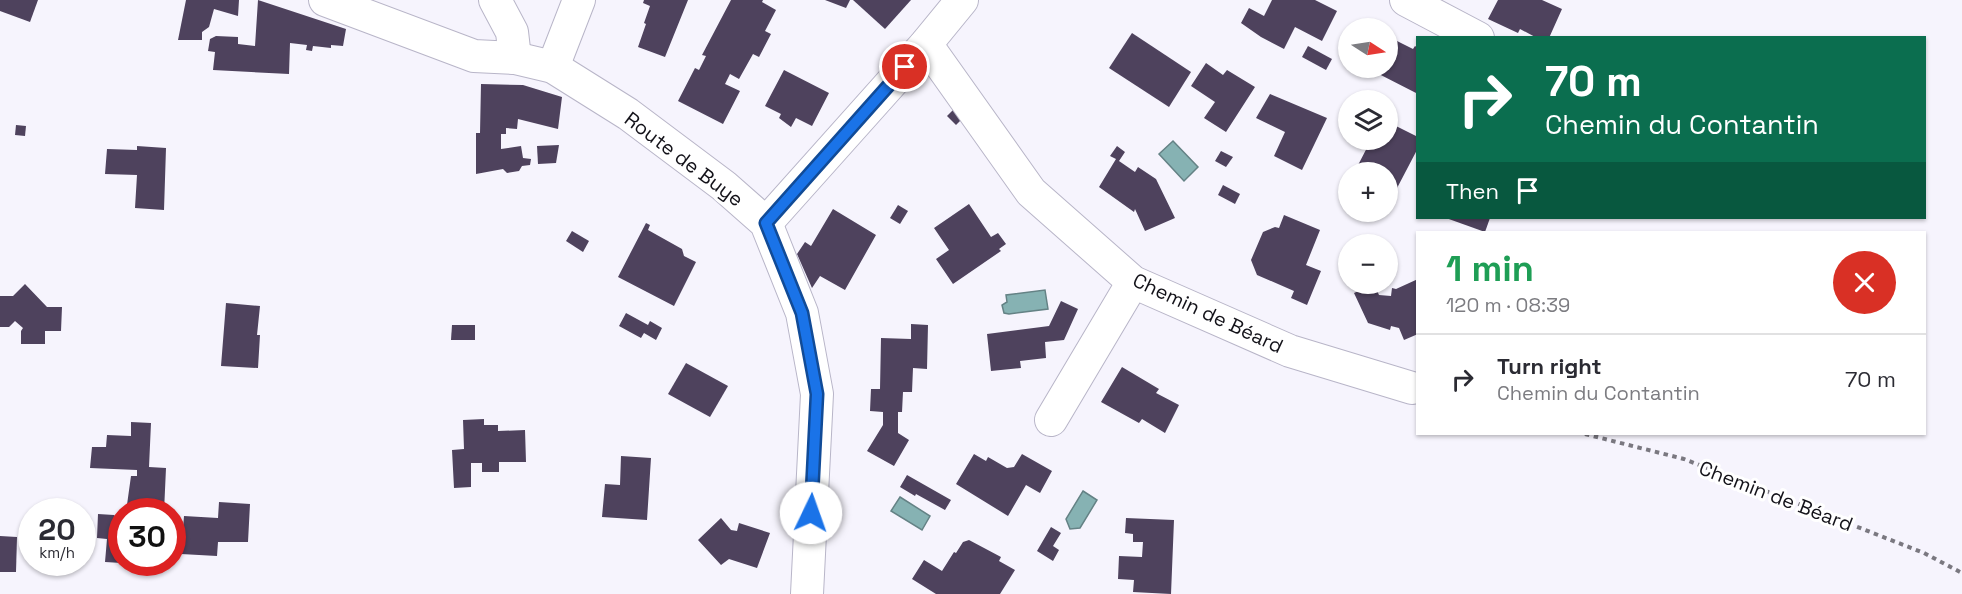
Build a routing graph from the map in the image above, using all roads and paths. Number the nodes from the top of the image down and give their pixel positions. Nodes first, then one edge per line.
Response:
1 (325, 0) edge
2 (495, 0) edge
3 (579, 0) edge
4 (962, 0) edge
5 (1406, 0) edge
6 (1474, 36) edge
7 (926, 44) junction
8 (515, 58) junction
9 (553, 67) junction
10 (766, 223) junction
11 (1133, 282) junction
12 (1412, 388) dead end
13 (1051, 420) dead end
14 (1589, 435) edge
15 (1962, 573) edge
16 (807, 594) edge

1 - 8 street, Route de Buye
2 - 8 street
3 - 9 street
4 - 7 street
5 - 6 street
7 - 10 street
7 - 11 street, Chemin de Béard
8 - 9 street, Route de Buye
9 - 10 street, Route de Buye
10 - 16 street, Route de Buye
11 - 12 street, Chemin de Béard
11 - 13 street
14 - 15 path, Chemin de Béard

